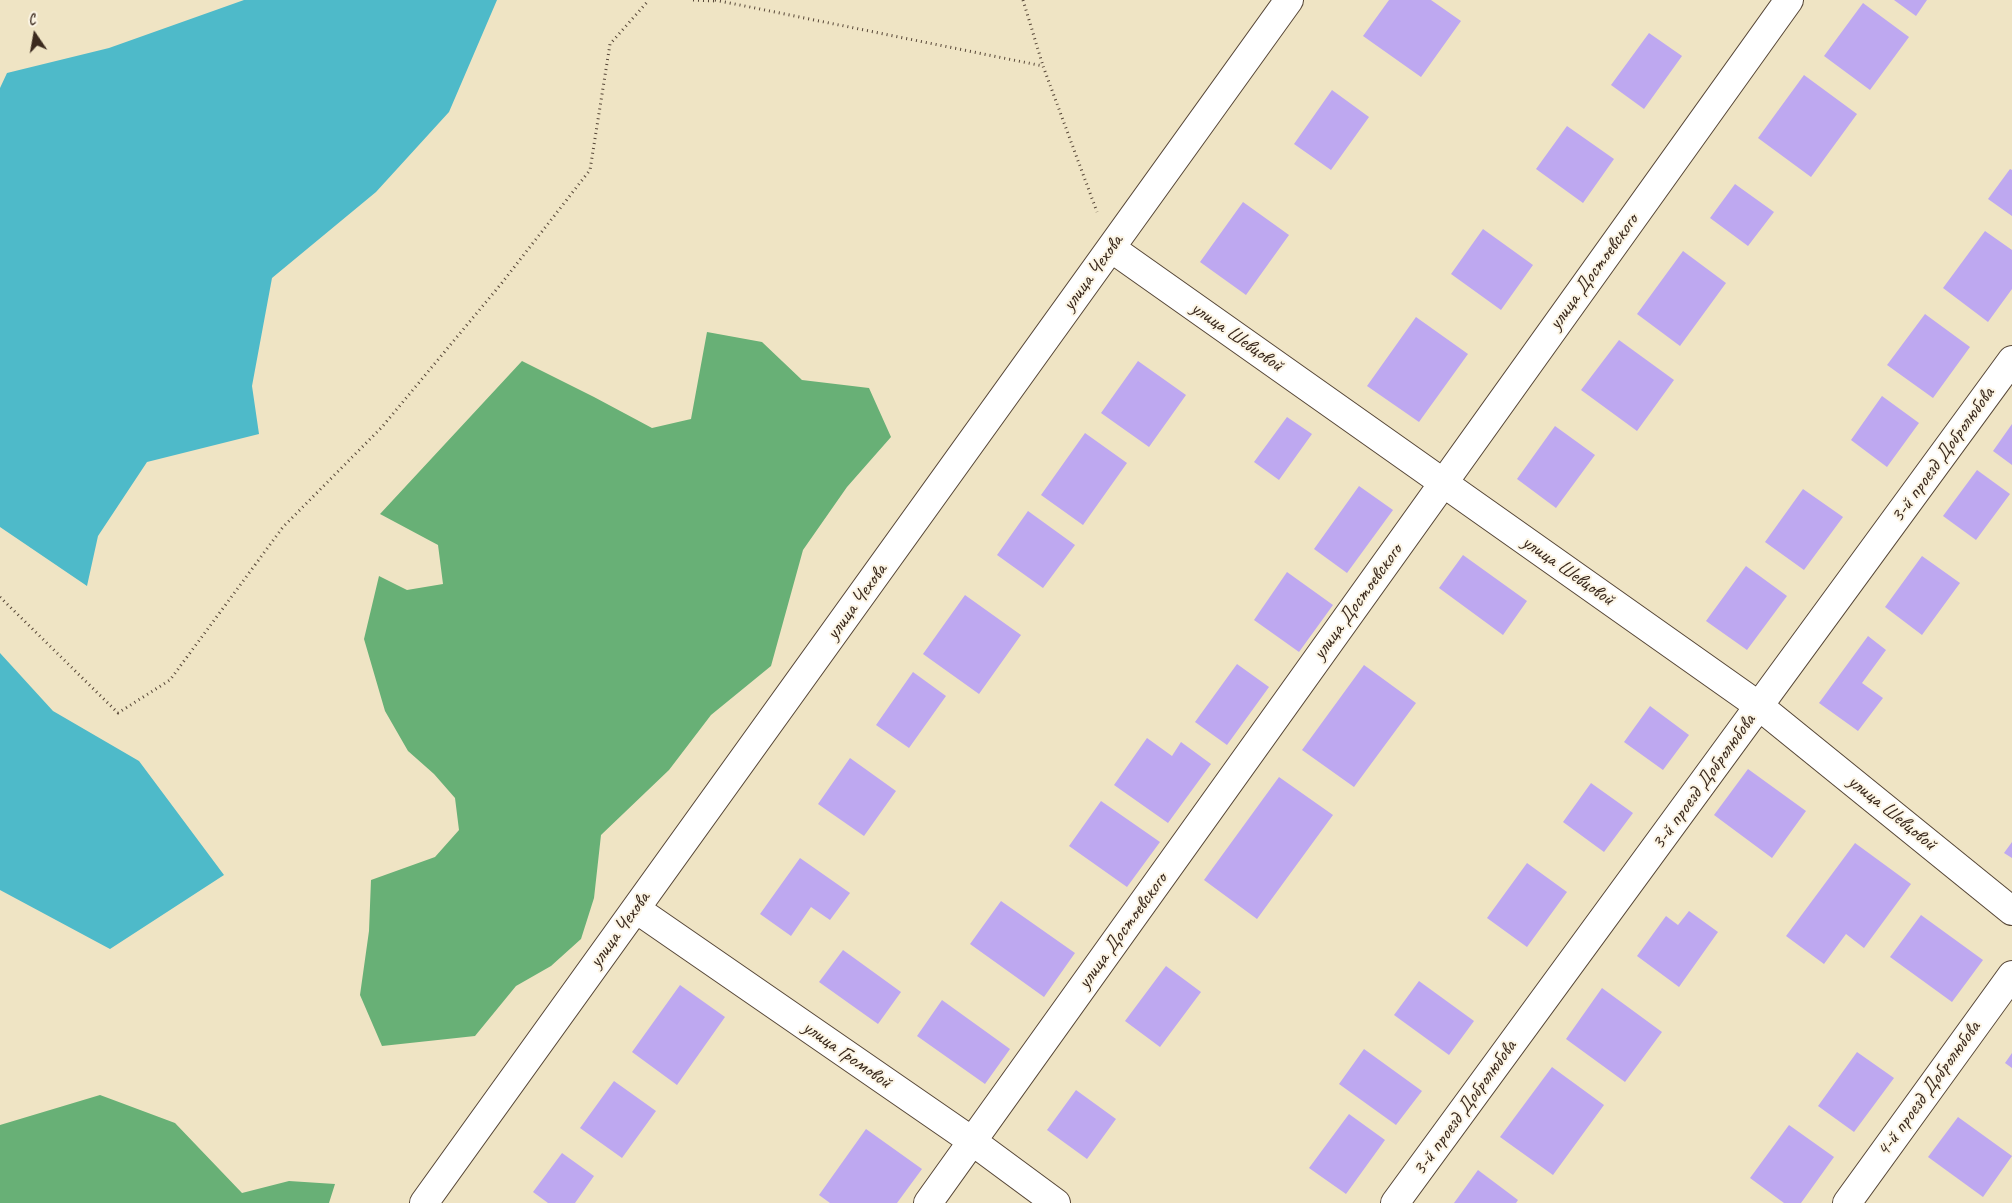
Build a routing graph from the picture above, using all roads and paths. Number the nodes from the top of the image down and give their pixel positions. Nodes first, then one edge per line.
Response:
1 (649, 0) edge
2 (692, 0) edge
3 (715, 0) edge
4 (1023, 0) edge
5 (1289, 0) edge
6 (1789, 0) edge
7 (1043, 66) junction
8 (1110, 248) junction
9 (2012, 360) edge
10 (1443, 483) junction
11 (0, 597) edge
12 (1759, 706) junction
13 (636, 909) junction
14 (2012, 911) edge
15 (2012, 975) edge
16 (972, 1142) junction
17 (424, 1203) edge
18 (928, 1203) edge
19 (1056, 1203) edge
20 (1395, 1203) edge
21 (1847, 1203) edge

1 - 11 path
2 - 3 path
3 - 7 path
4 - 7 path
5 - 8 street, улица Чехова
6 - 10 street, улица Достоевского
7 - 8 path
8 - 10 street, улица Шевцовой
8 - 13 street, улица Чехова
9 - 12 street, 3-й проезд Добролюбова
10 - 12 street, улица Шевцовой
10 - 16 street, улица Достоевского
12 - 14 street, улица Шевцовой
12 - 20 street, 3-й проезд Добролюбова
13 - 16 street, улица Громовой
13 - 17 street, улица Чехова
15 - 21 street, 4-й проезд Добролюбова
16 - 18 street, улица Достоевского
16 - 19 street, улица Громовой

